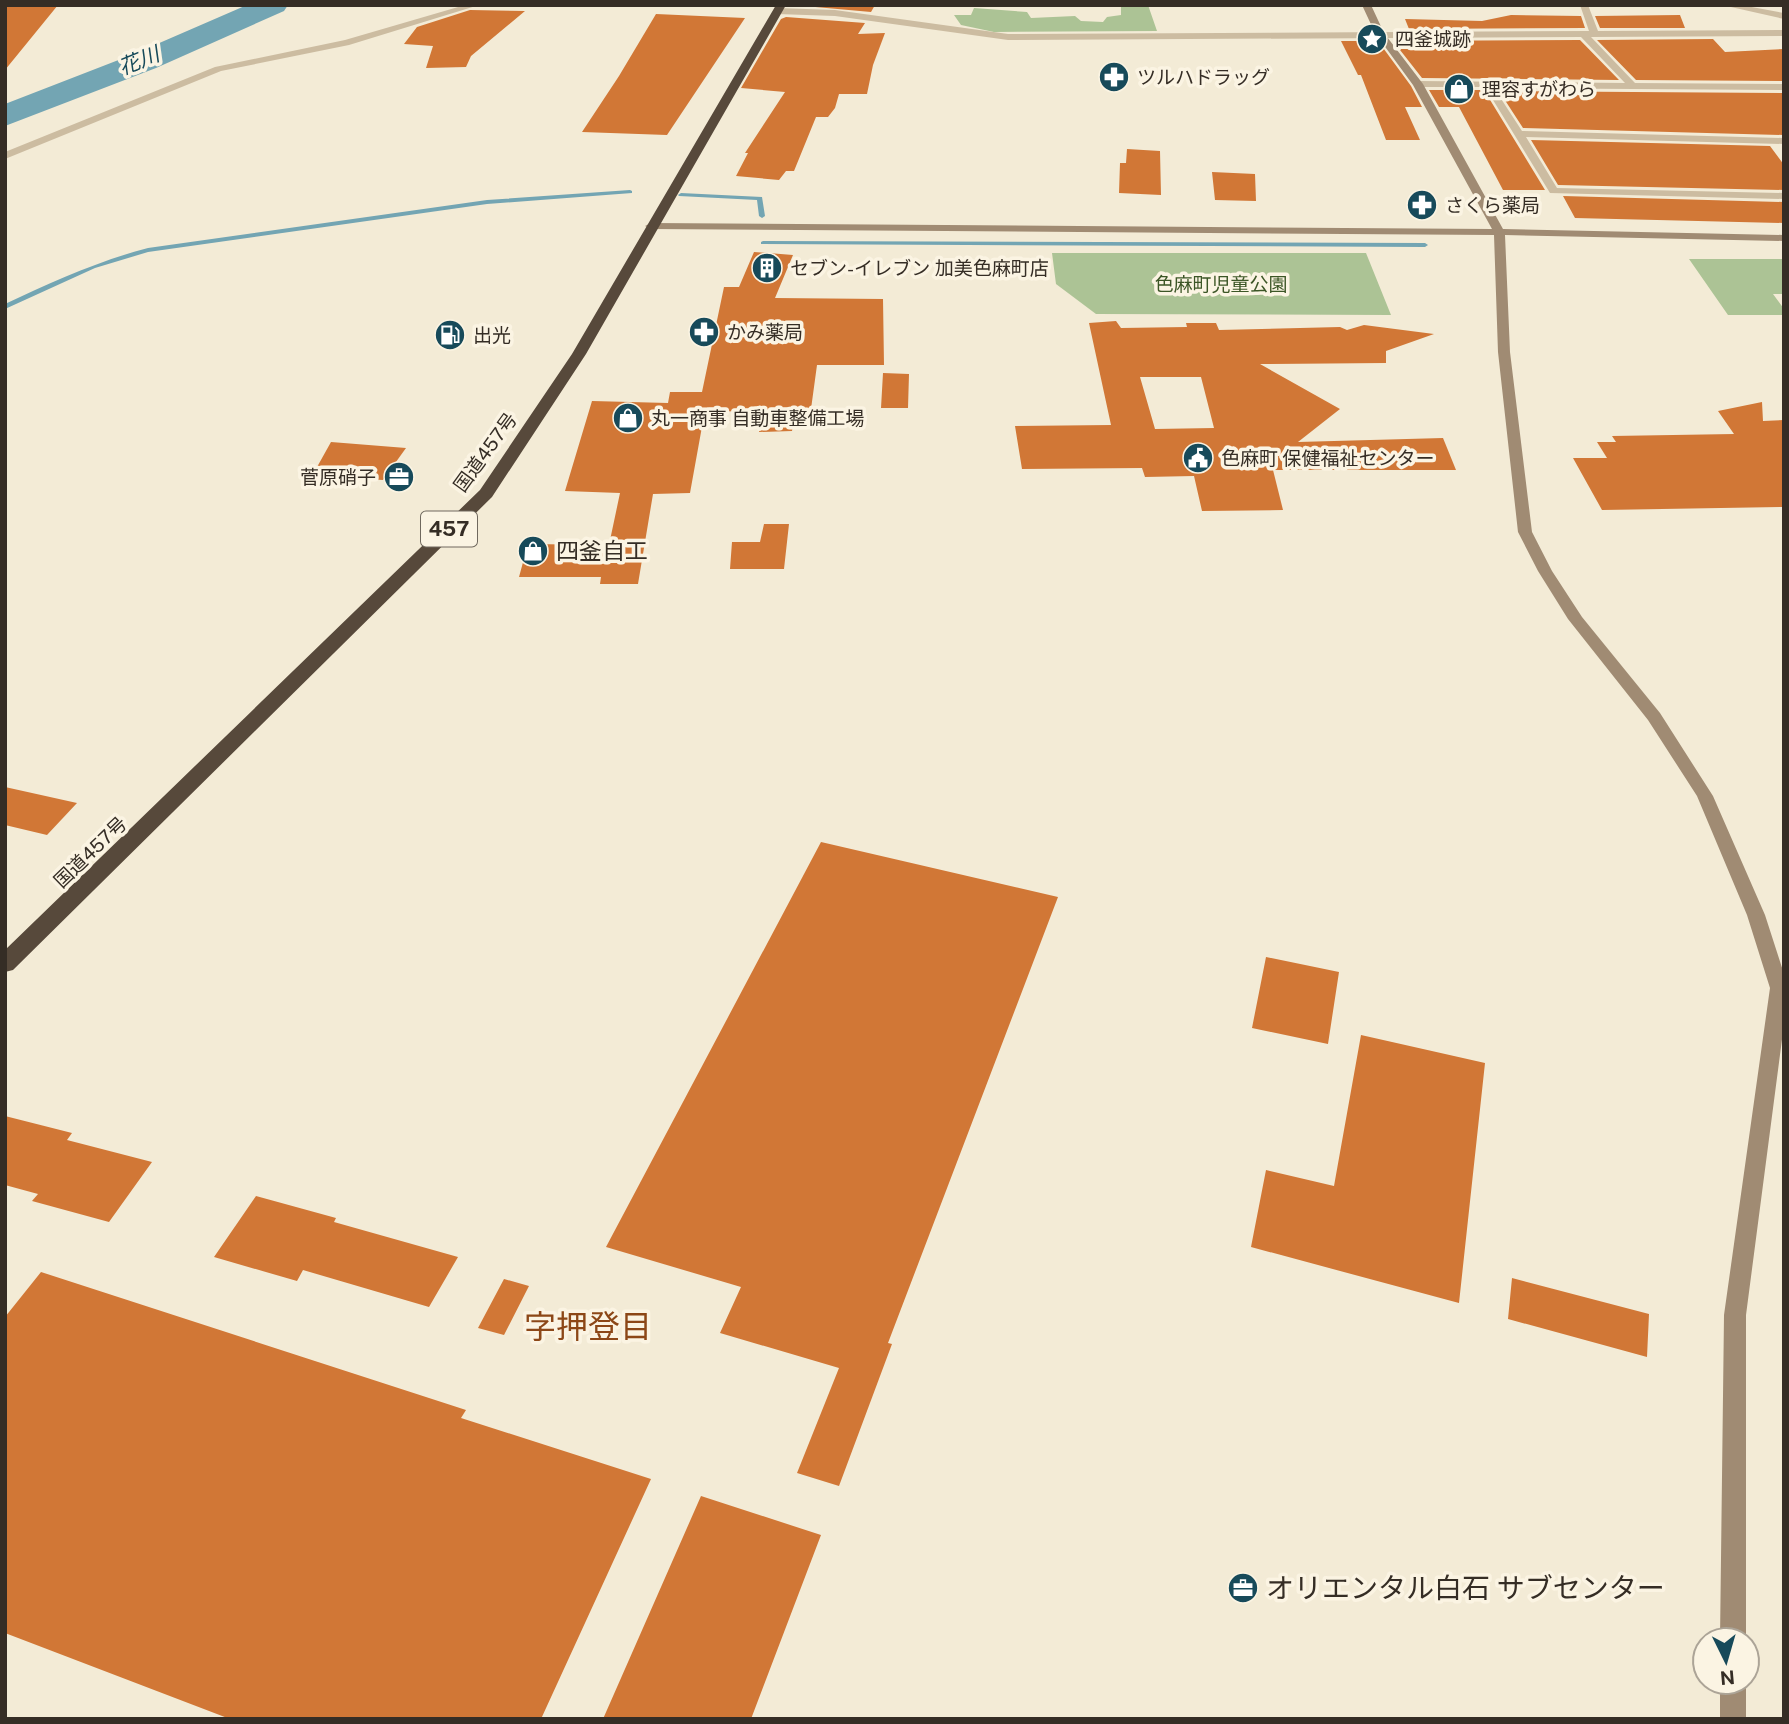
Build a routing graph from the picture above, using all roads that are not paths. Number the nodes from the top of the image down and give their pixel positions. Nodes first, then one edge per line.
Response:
1 (475, 5) edge
2 (1366, 5) edge
3 (1584, 5) edge
4 (1726, 5) edge
5 (779, 8) edge
6 (1784, 16) edge
7 (1380, 33) junction
8 (1582, 33) junction
9 (1594, 33) junction
10 (1784, 33) edge
11 (1418, 84) junction
12 (1488, 85) junction
13 (1633, 86) junction
14 (1784, 87) edge
15 (1518, 134) junction
16 (1784, 141) edge
17 (5, 156) edge
18 (1784, 196) edge
19 (650, 226) junction
20 (1499, 232) junction
21 (1784, 238) edge
22 (5, 964) edge
23 (1781, 988) edge
24 (1733, 1626) edge
25 (1733, 1696) edge
26 (1733, 1719) edge

1 - 17 street
2 - 7 street
3 - 9 street
4 - 6 street
5 - 7 street
5 - 19 highway, 国道457号 / 457
7 - 8 street
7 - 11 street
8 - 9 street
8 - 13 street
9 - 10 street
11 - 12 street
11 - 20 street
12 - 13 street
12 - 15 street
13 - 14 street
15 - 16 street
15 - 18 street
19 - 20 street
19 - 22 highway, 国道457号 / 457
20 - 21 street
20 - 23 street
23 - 24 street
25 - 26 street

